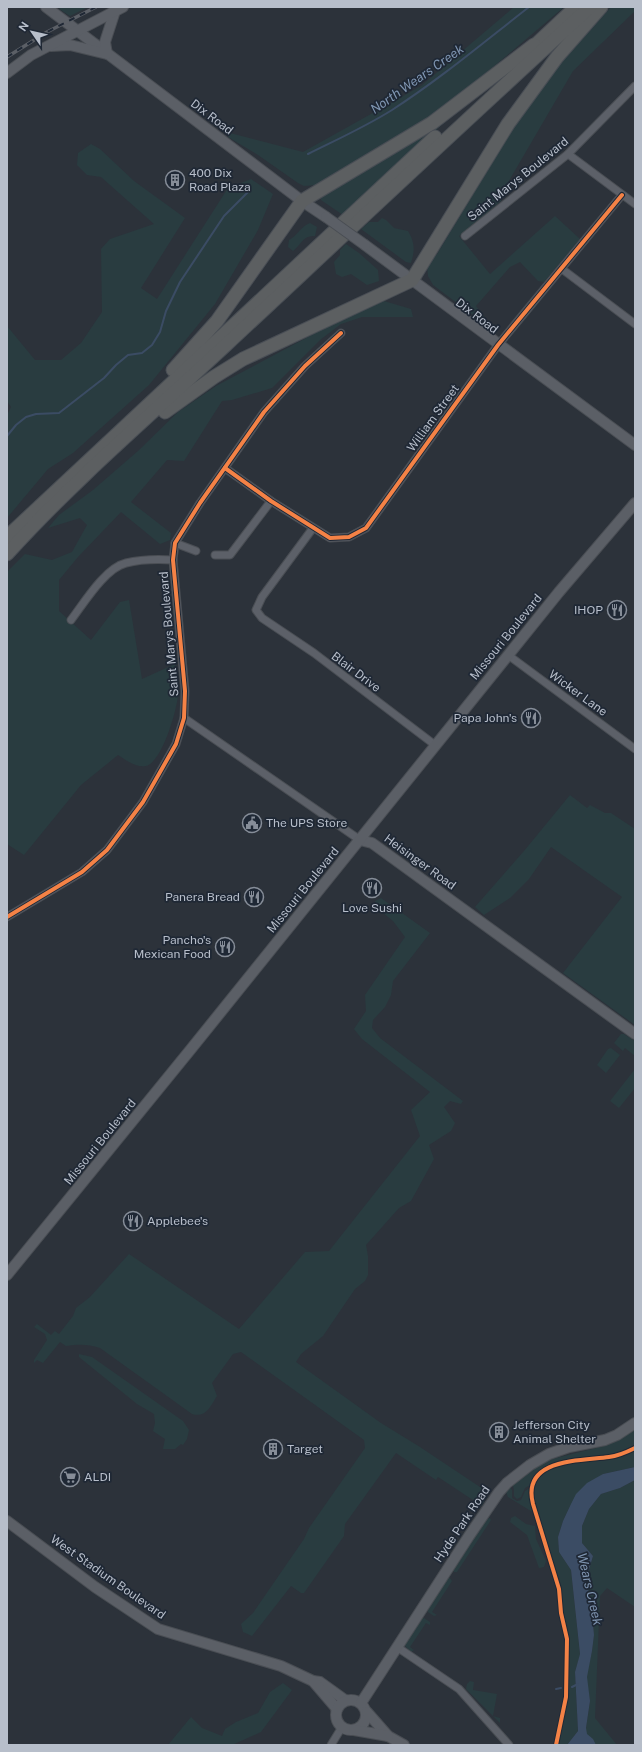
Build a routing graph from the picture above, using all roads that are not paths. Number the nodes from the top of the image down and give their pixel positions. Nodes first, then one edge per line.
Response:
1 (46, 7) edge
2 (576, 7) edge
3 (590, 7) edge
4 (601, 7) edge
5 (119, 9) edge
6 (76, 31) junction
7 (537, 43) junction
8 (47, 47) junction
9 (107, 54) junction
10 (7, 72) edge
11 (635, 86) edge
12 (568, 154) junction
13 (622, 195) junction
14 (302, 201) junction
15 (635, 204) edge
16 (465, 236) dead end
17 (562, 269) junction
18 (412, 280) junction
19 (635, 324) edge
20 (341, 333) dead end
21 (498, 345) junction
22 (114, 435) junction
23 (635, 445) edge
24 (109, 454) junction
25 (225, 468) junction
26 (271, 501) junction
27 (635, 503) edge
28 (313, 528) junction
29 (7, 537) edge
30 (175, 543) junction
31 (196, 551) dead end
32 (7, 554) edge
33 (215, 555) dead end
34 (173, 560) junction
35 (71, 620) dead end
36 (508, 656) junction
37 (184, 718) junction
38 (435, 745) junction
39 (635, 749) edge
40 (360, 840) junction
41 (7, 917) edge
42 (635, 1034) edge
43 (7, 1275) edge
44 (635, 1422) edge
45 (7, 1521) edge
46 (397, 1647) junction
47 (314, 1681) junction
48 (345, 1700) junction
49 (361, 1703) junction
50 (337, 1709) junction
51 (366, 1712) junction
52 (342, 1727) junction
53 (354, 1730) junction
54 (388, 1736) junction
55 (331, 1745) edge
56 (404, 1745) edge
57 (510, 1745) edge

1 - 6 main road, Dix Road
2 - 7 highway
3 - 24 highway
4 - 18 highway
5 - 6 main road
5 - 9 main road
6 - 8 main road
6 - 9 main road, Dix Road
7 - 14 highway
7 - 22 highway
8 - 9 main road
8 - 10 main road
9 - 14 main road, Dix Road
11 - 12 street, Saint Marys Boulevard
12 - 13 street
12 - 16 street, Saint Marys Boulevard
13 - 15 street
13 - 17 street, William Street
14 - 18 main road, Dix Road, bridge
14 - 22 highway
17 - 19 street
17 - 21 street, William Street
18 - 21 main road, Dix Road
18 - 24 highway
20 - 25 street, Saint Marys Boulevard
21 - 23 main road, Dix Road
21 - 28 street, William Street
22 - 29 highway
24 - 32 highway
25 - 26 street, William Street
25 - 30 street, Saint Marys Boulevard
26 - 28 street, William Street
26 - 33 street
27 - 36 main road, Missouri Boulevard
28 - 38 street, Blair Drive
30 - 31 street
30 - 34 street, Saint Marys Boulevard
34 - 35 street
34 - 37 street, Saint Marys Boulevard
36 - 38 main road, Missouri Boulevard
36 - 39 street, Wicker Lane
37 - 40 street, Heisinger Road
37 - 41 street, Saint Marys Boulevard
38 - 40 main road, Missouri Boulevard
40 - 42 main road, Heisinger Road
40 - 43 main road, Missouri Boulevard
44 - 46 main road, Hyde Park Road
45 - 47 main road, West Stadium Boulevard
46 - 49 main road, Hyde Park Road
46 - 57 street
47 - 48 main road, West Stadium Boulevard
47 - 50 main road, West Stadium Boulevard
48 - 49 main road
48 - 50 main road
49 - 51 main road
50 - 52 main road
51 - 53 main road
51 - 54 main road
52 - 53 main road
52 - 55 street
53 - 54 main road
54 - 56 main road

